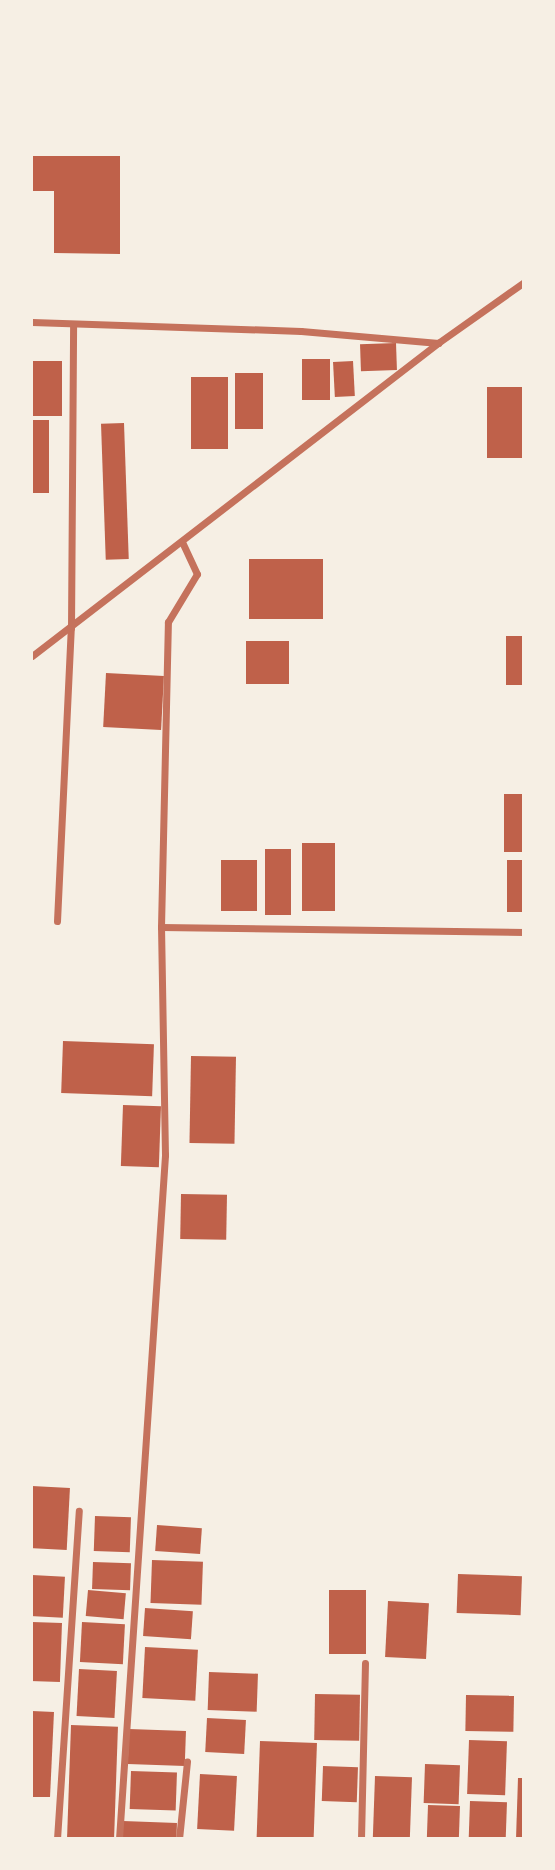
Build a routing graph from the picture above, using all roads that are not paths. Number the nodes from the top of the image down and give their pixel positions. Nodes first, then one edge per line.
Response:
1 (523, 282) edge
2 (32, 322) edge
3 (73, 324) junction
4 (438, 343) junction
5 (182, 542) junction
6 (71, 628) junction
7 (32, 656) edge
8 (57, 920) dead end
9 (161, 928) junction
10 (523, 932) edge
11 (79, 1511) dead end
12 (365, 1663) dead end
13 (187, 1761) dead end
14 (57, 1839) edge
15 (119, 1839) edge
16 (180, 1839) edge
17 (361, 1839) edge

1 - 4 street
2 - 3 street
3 - 4 street
3 - 6 street
4 - 5 street
5 - 6 street
5 - 9 street
6 - 7 street
6 - 8 street
9 - 10 street
9 - 15 street
11 - 14 street
12 - 17 street
13 - 16 street

